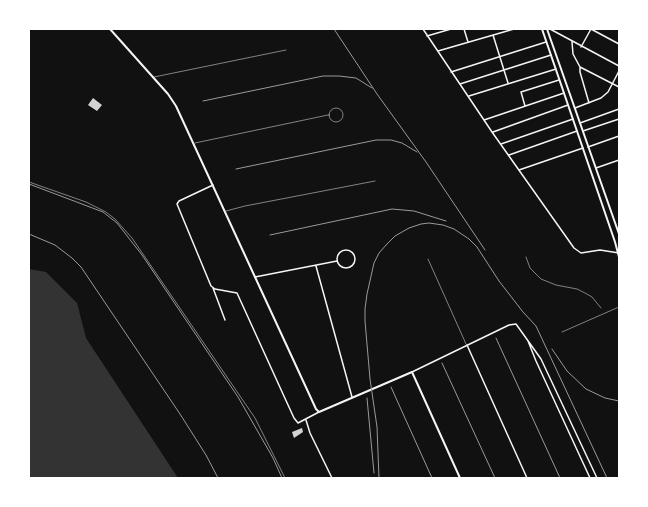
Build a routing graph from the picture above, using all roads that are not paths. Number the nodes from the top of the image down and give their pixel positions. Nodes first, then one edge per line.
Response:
1 (110, 29) edge
2 (423, 29) edge
3 (451, 29) edge
4 (464, 29) edge
5 (514, 29) edge
6 (542, 29) edge
7 (548, 29) edge
8 (591, 29) edge
9 (493, 35) junction
10 (427, 36) junction
11 (468, 42) junction
12 (546, 42) junction
13 (572, 42) junction
14 (619, 44) edge
15 (581, 47) junction
16 (286, 50) dead end
17 (438, 51) junction
18 (551, 55) junction
19 (500, 57) junction
20 (619, 66) edge
21 (580, 67) junction
22 (556, 69) junction
23 (504, 71) junction
24 (619, 71) edge
25 (451, 72) junction
26 (153, 77) junction
27 (559, 80) junction
28 (460, 84) junction
29 (508, 84) junction
30 (612, 84) junction
31 (619, 87) edge
32 (565, 93) junction
33 (469, 96) junction
34 (589, 103) junction
35 (568, 105) junction
36 (525, 106) junction
37 (575, 108) junction
38 (619, 109) edge
39 (328, 115) junction
40 (573, 119) junction
41 (619, 119) edge
42 (484, 120) junction
43 (580, 123) junction
44 (577, 131) junction
45 (583, 131) junction
46 (492, 132) junction
47 (619, 136) edge
48 (194, 144) junction
49 (501, 144) junction
50 (588, 147) junction
51 (583, 148) junction
52 (509, 156) junction
53 (593, 160) junction
54 (619, 160) edge
55 (588, 162) junction
56 (596, 168) junction
57 (519, 170) junction
58 (375, 181) dead end
59 (29, 182) edge
60 (213, 185) junction
61 (225, 211) junction
62 (619, 234) edge
63 (619, 252) edge
64 (526, 257) dead end
65 (619, 257) edge
66 (428, 259) dead end
67 (337, 261) junction
68 (316, 266) junction
69 (255, 277) junction
70 (213, 288) junction
71 (619, 307) edge
72 (600, 308) dead end
73 (225, 320) dead end
74 (562, 332) dead end
75 (527, 338) junction
76 (467, 345) junction
77 (412, 372) junction
78 (353, 398) junction
79 (319, 412) junction
80 (306, 420) junction
81 (286, 478) edge
82 (332, 478) edge
83 (460, 478) edge
84 (527, 478) edge
85 (590, 478) edge
86 (597, 478) edge

1 - 26 main road
2 - 10 street
3 - 10 street
4 - 11 street
5 - 9 street
6 - 12 main road
7 - 13 street
7 - 37 main road
8 - 14 street
8 - 15 street
9 - 11 street
9 - 19 street
10 - 17 street
11 - 17 street
12 - 18 main road
12 - 19 street
13 - 15 street
13 - 21 street
15 - 20 street
16 - 26 lane
17 - 25 street
18 - 22 main road
18 - 23 street
19 - 23 street
19 - 25 street
21 - 30 street
21 - 34 street
22 - 27 main road
22 - 29 street
23 - 28 street
23 - 29 street
24 - 30 street
25 - 28 street
26 - 48 main road
27 - 32 main road
27 - 36 street
28 - 33 street
29 - 33 street
30 - 31 street
30 - 34 street
32 - 35 main road
32 - 36 street
33 - 42 street
34 - 37 street
35 - 40 main road
35 - 46 street
36 - 42 street
37 - 43 main road
38 - 43 street
39 - 39 lane
39 - 48 lane
40 - 44 main road
40 - 49 street
41 - 45 street
42 - 46 street
43 - 45 main road
44 - 51 main road
44 - 52 street
45 - 50 main road
46 - 49 street
47 - 50 street
48 - 60 main road
49 - 52 street
50 - 53 main road
51 - 55 main road
51 - 57 street
52 - 57 street
53 - 55 main road
53 - 56 main road
54 - 56 street
55 - 63 main road
56 - 62 main road
57 - 63 street
58 - 61 lane
59 - 81 lane
60 - 61 main road
60 - 70 street
61 - 69 main road
63 - 65 main road
64 - 72 lane
66 - 76 lane
67 - 67 street
67 - 68 street
68 - 69 street
68 - 78 street
69 - 79 main road
70 - 73 street
70 - 80 street
71 - 74 lane
75 - 76 street
75 - 85 street
75 - 86 street
76 - 77 street
76 - 84 street
77 - 78 main road
77 - 83 main road
78 - 79 main road
79 - 80 street
80 - 82 street

